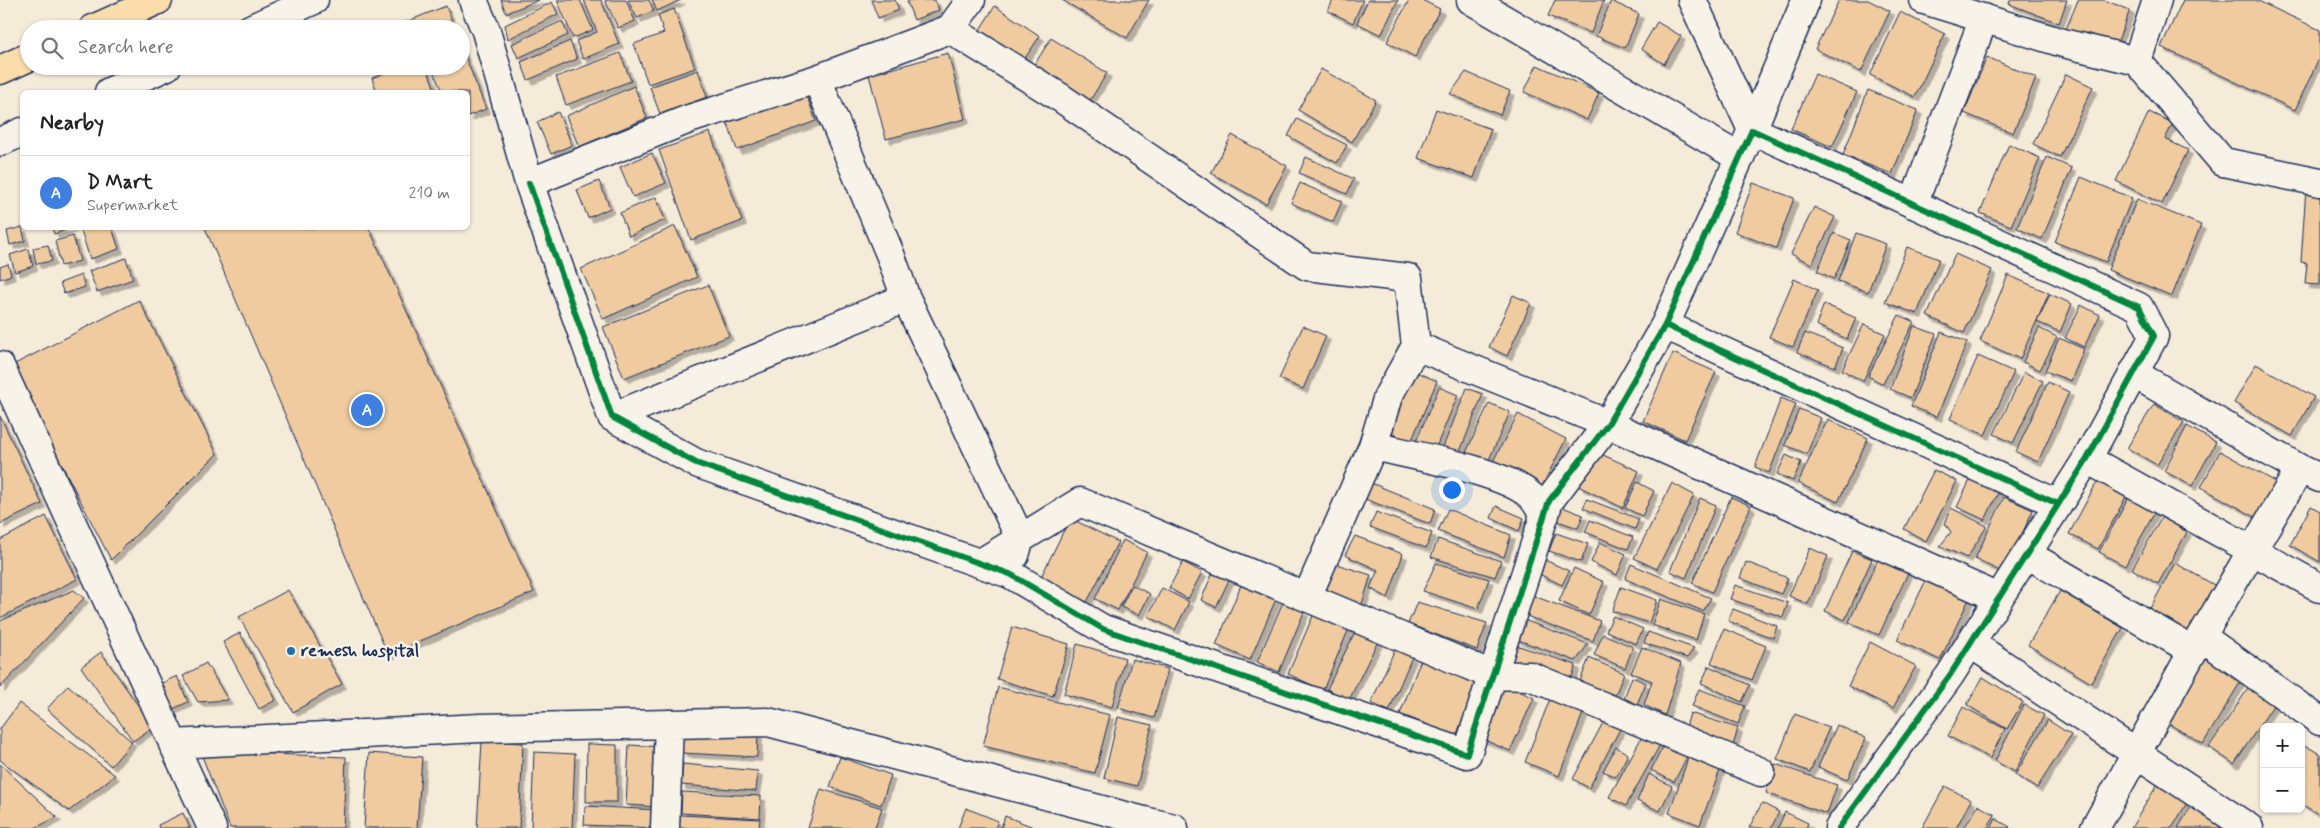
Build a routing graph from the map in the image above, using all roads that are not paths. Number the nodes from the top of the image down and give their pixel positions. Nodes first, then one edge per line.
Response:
1 (158, 0) edge
2 (314, 0) edge
3 (473, 0) edge
4 (971, 0) edge
5 (1471, 0) edge
6 (1692, 0) edge
7 (1806, 0) edge
8 (1924, 0) edge
9 (2157, 0) edge
10 (1984, 18) junction
11 (112, 20) edge
12 (270, 20) edge
13 (950, 29) junction
14 (20, 61) edge
15 (2137, 61) junction
16 (0, 70) edge
17 (147, 75) edge
18 (817, 79) junction
19 (113, 90) edge
20 (1752, 130) junction
21 (20, 133) edge
22 (0, 142) edge
23 (1740, 158) junction
24 (2320, 182) edge
25 (529, 183) junction
26 (1913, 204) junction
27 (906, 298) junction
28 (1665, 325) junction
29 (1416, 346) junction
30 (0, 366) edge
31 (2133, 373) junction
32 (612, 417) junction
33 (1608, 424) junction
34 (1374, 446) junction
35 (2087, 459) junction
36 (2313, 470) edge
37 (2058, 504) junction
38 (1544, 515) junction
39 (1020, 538) junction
40 (2253, 550) junction
41 (2027, 554) junction
42 (981, 563) junction
43 (1010, 574) junction
44 (2320, 588) edge
45 (1307, 597) junction
46 (1999, 598) junction
47 (1970, 643) junction
48 (2197, 644) junction
49 (1492, 675) junction
50 (2320, 721) edge
51 (669, 724) junction
52 (174, 744) junction
53 (2136, 754) junction
54 (1761, 772) dead end
55 (1144, 824) edge
56 (212, 828) edge
57 (665, 828) edge
58 (1174, 828) edge
59 (1839, 828) edge
60 (2095, 828) edge
61 (2249, 828) edge

1 - 11 highway
2 - 12 street
3 - 25 street
4 - 13 street
5 - 23 street
6 - 20 street
7 - 20 street
8 - 10 street
9 - 15 street
10 - 15 street
10 - 26 street
13 - 18 street
13 - 29 street
14 - 16 highway
15 - 24 street
17 - 19 street
18 - 25 street
18 - 27 street
20 - 23 street
20 - 26 street
21 - 22 street
23 - 28 street
25 - 32 street
26 - 31 street
27 - 32 street
27 - 39 street
28 - 33 street
28 - 37 street
29 - 33 street
29 - 34 street
30 - 52 street
31 - 35 street
31 - 36 street
32 - 42 street
33 - 38 street
33 - 46 street
34 - 38 street
34 - 45 street
35 - 37 street
35 - 40 street
36 - 40 street
37 - 41 street
38 - 49 street
39 - 42 street
39 - 43 street
39 - 45 street
40 - 44 street
40 - 48 street
41 - 46 street
41 - 48 street
42 - 43 street
43 - 49 street
45 - 49 street
46 - 47 street
47 - 53 street
47 - 59 street
48 - 50 street
48 - 53 street
49 - 54 street
51 - 52 street
51 - 55 street
51 - 57 street
52 - 56 street
53 - 60 street
53 - 61 street
55 - 58 street

